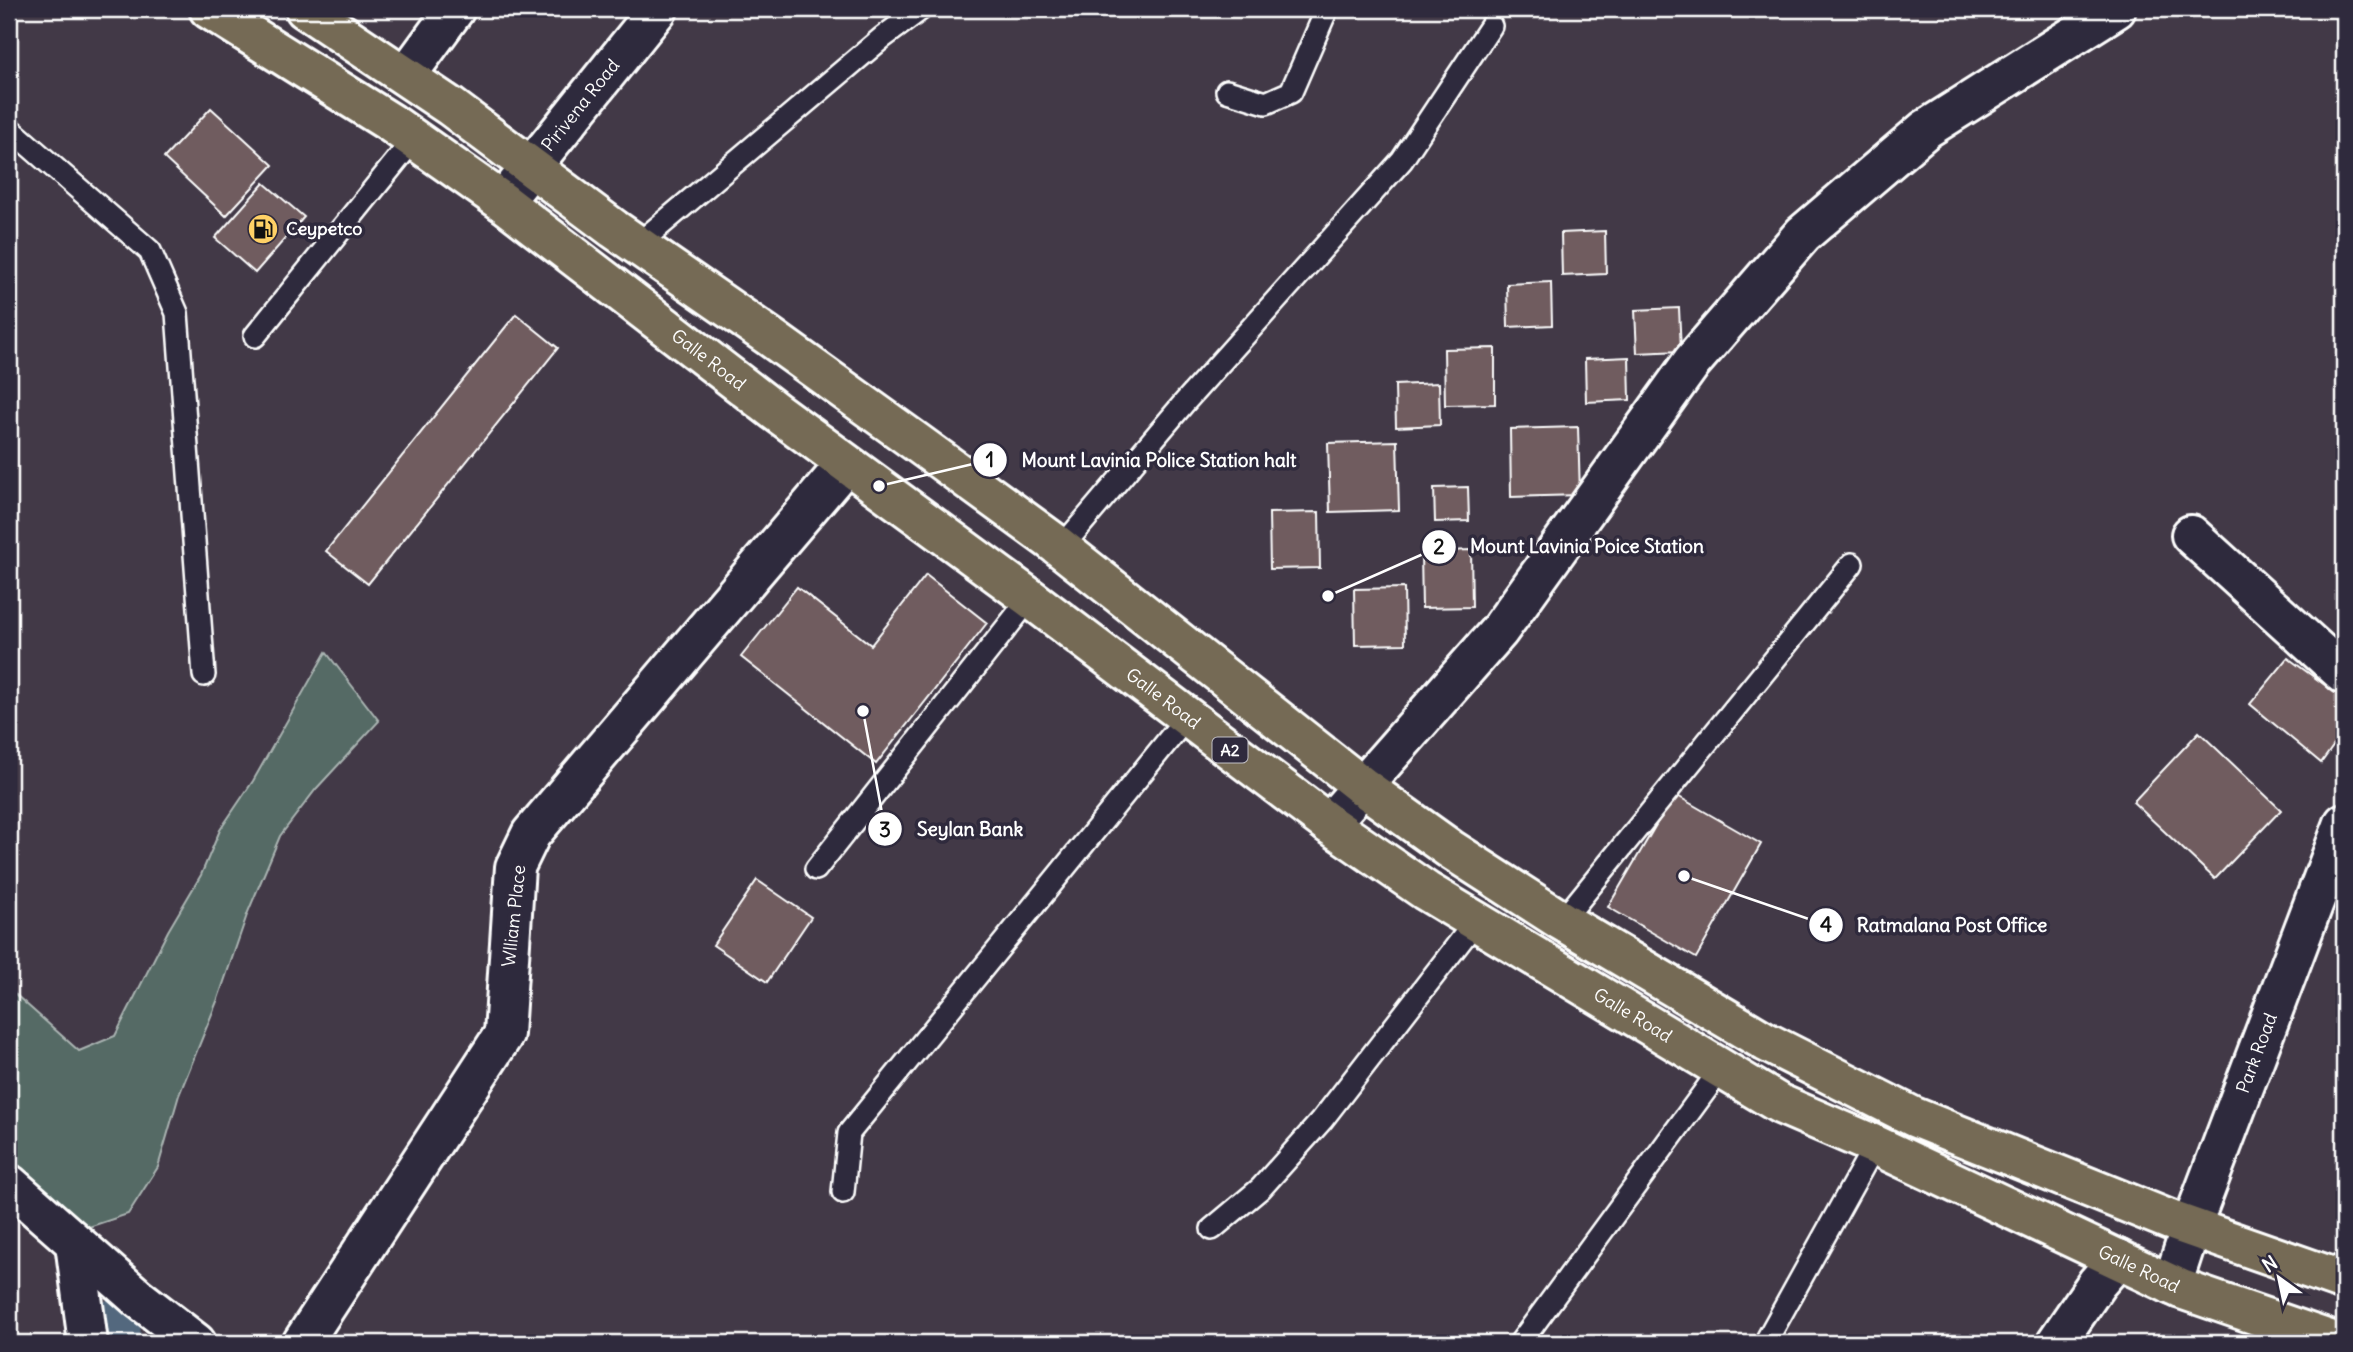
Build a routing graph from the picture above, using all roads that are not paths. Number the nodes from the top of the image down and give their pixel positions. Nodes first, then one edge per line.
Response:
1 (209, 9) edge
2 (305, 9) edge
3 (455, 9) edge
4 (658, 9) edge
5 (921, 9) edge
6 (1326, 9) edge
7 (2116, 9) edge
8 (1490, 26) dead end
9 (406, 76) junction
10 (1227, 91) dead end
11 (9, 128) edge
12 (414, 139) junction
13 (531, 167) junction
14 (503, 202) junction
15 (637, 245) junction
16 (256, 335) dead end
17 (846, 464) junction
18 (2191, 535) dead end
19 (1061, 548) junction
20 (1852, 564) dead end
21 (1030, 598) junction
22 (2344, 674) edge
23 (204, 675) dead end
24 (1188, 717) junction
25 (1362, 786) junction
26 (2344, 823) edge
27 (1328, 824) junction
28 (816, 869) dead end
29 (1476, 921) junction
30 (1562, 921) junction
31 (1721, 1069) junction
32 (1875, 1144) junction
33 (9, 1184) edge
34 (843, 1192) dead end
35 (2191, 1227) junction
36 (1212, 1229) dead end
37 (75, 1243) junction
38 (2118, 1259) junction
39 (2344, 1281) edge
40 (2172, 1285) junction
41 (88, 1343) edge
42 (196, 1343) edge
43 (302, 1343) edge
44 (1520, 1343) edge
45 (1765, 1343) edge
46 (2056, 1343) edge
47 (2338, 1343) edge

1 - 12 highway, Galle Road / A2
2 - 9 highway
3 - 9 street
4 - 13 street, Pirivena Road
5 - 15 lane
6 - 10 lane
7 - 25 street
8 - 19 lane
9 - 13 highway
11 - 23 lane
12 - 14 highway, Galle Road / A2
12 - 16 lane
13 - 14 street, Pirivena Road
13 - 15 highway
14 - 17 highway, Galle Road / A2
15 - 19 highway
17 - 21 highway, Galle Road / A2
17 - 43 street, Wlliam Place
18 - 22 street
19 - 25 highway
20 - 30 lane
21 - 24 highway, Galle Road / A2
21 - 28 lane
24 - 27 highway, Galle Road / A2
24 - 34 lane
25 - 27 street
25 - 30 highway
26 - 35 street, Park Road
27 - 29 highway, Galle Road / A2
29 - 31 highway, Galle Road / A2
29 - 36 lane
30 - 35 highway
31 - 32 highway, Galle Road / A2
31 - 44 lane
32 - 38 highway, Galle Road / A2
32 - 45 lane
33 - 37 street
35 - 39 highway
35 - 40 street, Park Road
37 - 41 street
37 - 42 street
38 - 40 highway, Galle Road / A2
38 - 46 street
40 - 47 highway, Galle Road / A2

